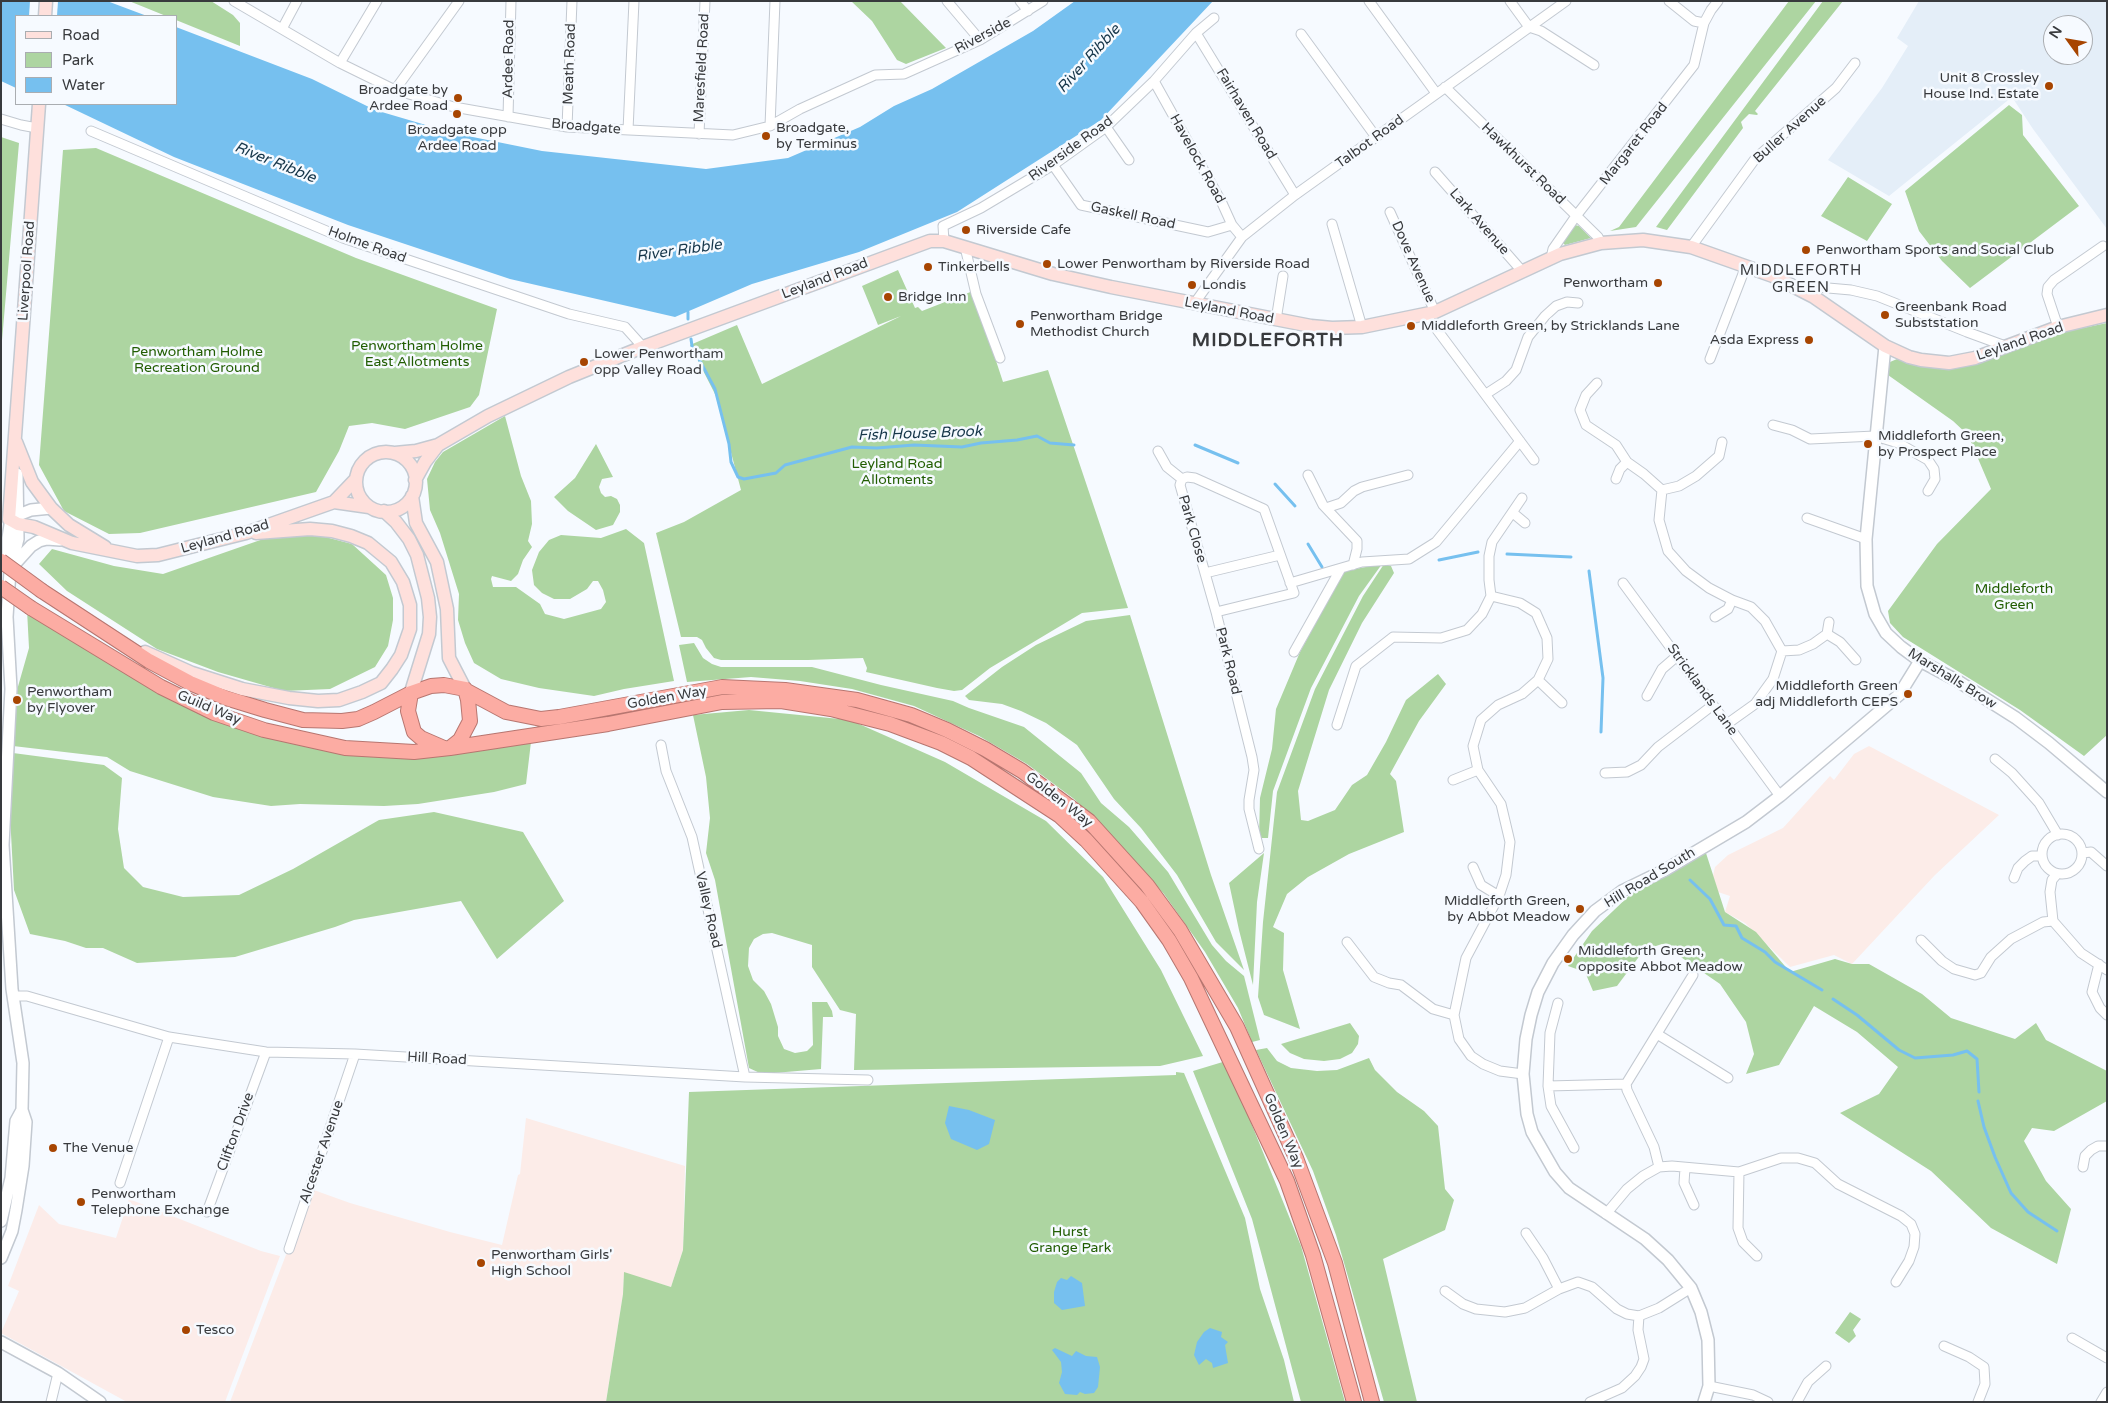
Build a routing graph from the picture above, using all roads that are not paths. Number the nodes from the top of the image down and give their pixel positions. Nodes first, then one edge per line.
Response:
1 (46, 1) edge
2 (234, 1) edge
3 (297, 1) edge
4 (364, 1) edge
5 (460, 1) edge
6 (511, 1) edge
7 (572, 1) edge
8 (634, 1) edge
9 (705, 1) edge
10 (775, 1) edge
11 (947, 1) edge
12 (1020, 1) edge
13 (1043, 1) edge
14 (1369, 1) edge
15 (1510, 1) edge
16 (1566, 1) edge
17 (1670, 1) edge
18 (1718, 1) edge
19 (374, 3) edge
20 (1028, 11) junction
21 (45, 15) edge
22 (1214, 18) dead end
23 (1704, 23) junction
24 (1529, 27) junction
25 (282, 30) junction
26 (1196, 33) junction
27 (1301, 34) dead end
28 (980, 40) junction
29 (948, 54) joint
30 (340, 63) junction
31 (1855, 63) dead end
32 (1594, 65) dead end
33 (1154, 81) junction
34 (1444, 87) junction
35 (395, 90) junction
36 (1436, 93) junction
37 (39, 105) edge
38 (1, 118) edge
39 (508, 118) junction
40 (770, 126) junction
41 (567, 127) junction
42 (1106, 127) junction
43 (37, 128) junction
44 (628, 130) junction
45 (92, 131) dead end
46 (699, 134) junction
47 (1376, 137) junction
48 (1129, 160) dead end
49 (1054, 165) junction
50 (1435, 172) dead end
51 (1295, 195) junction
52 (1390, 212) dead end
53 (1576, 216) junction
54 (1332, 224) dead end
55 (1232, 225) junction
56 (1242, 237) junction
57 (944, 241) junction
58 (1601, 243) junction
59 (2103, 246) dead end
60 (965, 247) junction
61 (1691, 247) junction
62 (1551, 258) junction
63 (1746, 266) junction
64 (1522, 271) junction
65 (1283, 276) dead end
66 (1792, 285) junction
67 (1578, 303) dead end
68 (1194, 304) junction
69 (1431, 313) junction
70 (2107, 315) edge
71 (1276, 320) junction
72 (1362, 327) junction
73 (2058, 327) junction
74 (1885, 346) junction
75 (644, 347) junction
76 (2008, 347) junction
77 (1000, 358) dead end
78 (1710, 360) dead end
79 (1597, 383) dead end
80 (1486, 394) junction
81 (1773, 425) dead end
82 (1875, 436) junction
83 (14, 437) junction
84 (1520, 441) junction
85 (1722, 442) dead end
86 (438, 445) junction
87 (1158, 451) dead end
88 (395, 453) junction
89 (1534, 460) dead end
90 (1627, 462) junction
91 (1308, 476) dead end
92 (1408, 476) dead end
93 (356, 479) junction
94 (1182, 479) junction
95 (1616, 479) dead end
96 (416, 480) junction
97 (1662, 490) junction
98 (1928, 491) dead end
99 (412, 496) junction
100 (1522, 498) dead end
101 (334, 502) junction
102 (51, 508) junction
103 (1326, 508) junction
104 (378, 510) junction
105 (1513, 513) junction
106 (1807, 518) dead end
107 (15, 519) junction
108 (1525, 523) dead end
109 (246, 532) junction
110 (1866, 539) junction
111 (72, 543) junction
112 (114, 552) junction
113 (1280, 555) junction
114 (1353, 565) junction
115 (6, 566) edge
116 (1340, 570) junction
117 (1205, 573) junction
118 (1290, 583) junction
119 (1623, 583) dead end
120 (1, 587) edge
121 (1491, 596) junction
122 (1732, 600) junction
123 (1216, 612) junction
124 (1715, 617) dead end
125 (1829, 622) dead end
126 (1827, 634) junction
127 (120, 641) junction
128 (1782, 651) junction
129 (1294, 652) dead end
130 (1677, 656) junction
131 (1856, 660) dead end
132 (1920, 661) junction
133 (1538, 680) junction
134 (465, 689) junction
135 (411, 692) junction
136 (1647, 696) dead end
137 (1562, 703) dead end
138 (1713, 706) junction
139 (1727, 724) junction
140 (1336, 726) dead end
141 (661, 745) dead end
142 (447, 748) junction
143 (1995, 759) dead end
144 (1478, 770) junction
145 (1605, 773) dead end
146 (1453, 780) dead end
147 (2107, 792) edge
148 (1780, 796) junction
149 (2058, 835) junction
150 (1259, 849) dead end
151 (2082, 853) junction
152 (2042, 856) junction
153 (2107, 866) edge
154 (1473, 867) dead end
155 (2057, 874) junction
156 (2014, 878) dead end
157 (1498, 896) junction
158 (4, 913) edge
159 (2053, 921) junction
160 (1921, 940) dead end
161 (1347, 942) dead end
162 (2098, 964) junction
163 (2107, 970) edge
164 (1694, 975) dead end
165 (13, 996) junction
166 (1558, 1003) dead end
167 (2107, 1015) edge
168 (1454, 1016) junction
169 (1657, 1034) junction
170 (169, 1037) junction
171 (266, 1052) junction
172 (356, 1054) junction
173 (1523, 1074) junction
174 (745, 1077) junction
175 (1728, 1078) dead end
176 (868, 1080) dead end
177 (1626, 1084) junction
178 (1548, 1086) junction
179 (22, 1110) junction
180 (2107, 1146) edge
181 (1574, 1148) dead end
182 (1659, 1167) junction
183 (2083, 1167) dead end
184 (1685, 1168) junction
185 (1739, 1172) junction
186 (120, 1183) dead end
187 (1694, 1206) dead end
188 (207, 1212) dead end
189 (1606, 1214) junction
190 (1, 1221) edge
191 (1526, 1233) dead end
192 (289, 1249) dead end
193 (1757, 1256) dead end
194 (1, 1258) edge
195 (1896, 1282) dead end
196 (1691, 1288) junction
197 (1559, 1289) junction
198 (1445, 1291) dead end
199 (1639, 1316) junction
200 (2072, 1338) dead end
201 (1, 1342) edge
202 (1944, 1346) dead end
203 (2107, 1358) edge
204 (1826, 1366) dead end
205 (58, 1374) junction
206 (1709, 1386) junction
207 (2107, 1392) edge
208 (51, 1402) edge
209 (100, 1402) edge
210 (1354, 1402) edge
211 (1372, 1402) edge
212 (1590, 1402) edge
213 (1704, 1402) edge
214 (1768, 1402) edge
215 (1797, 1402) edge
216 (1978, 1402) edge
217 (2101, 1402) edge

1 - 21 main road
2 - 25 street, Broadgate
3 - 25 street
4 - 19 street
5 - 35 street
6 - 39 street, Ardee Road
7 - 41 street, Meath Road
8 - 44 street
9 - 46 street, Maresfield Road
10 - 40 street
11 - 28 street
12 - 20 street
13 - 20 street, Riverside
14 - 36 street
15 - 24 street
16 - 24 street, Talbot Road
17 - 23 street
18 - 23 street, Margaret Road
19 - 30 street
20 - 28 street, Riverside
22 - 26 street, Riverside Road
23 - 53 street, Margaret Road
24 - 32 street
24 - 34 street, Talbot Road
25 - 30 street, Broadgate
26 - 33 street, Riverside Road
26 - 51 street, Fairhaven Road
27 - 47 street
28 - 29 street, Riverside
29 - 40 street, Broadgate
30 - 35 street, Broadgate
31 - 61 street, Buller Avenue
33 - 42 street, Riverside Road
33 - 55 street, Havelock Road
34 - 36 street, Talbot Road
34 - 53 street, Hawkhurst Road
35 - 39 street, Broadgate
36 - 47 street, Talbot Road
37 - 43 main road, Liverpool Road
38 - 43 street
39 - 41 street, Broadgate
40 - 46 street, Broadgate
41 - 44 street, Broadgate
42 - 48 street
42 - 49 street, Riverside Road
43 - 83 main road, Liverpool Road
44 - 46 street, Broadgate
45 - 75 street, Holme Road
47 - 51 street, Talbot Road
49 - 55 street, Gaskell Road
49 - 57 street, Riverside Road
50 - 64 street, Lark Avenue
51 - 56 street, Talbot Road
52 - 69 street, Dove Avenue
53 - 58 street, Hawkhurst Road
53 - 62 street, Margaret Road
54 - 72 street
55 - 56 street, Havelock Road
56 - 68 street, Talbot Road
57 - 60 main road, Leyland Road
57 - 75 main road, Leyland Road
58 - 61 main road, Leyland Road
58 - 62 main road, Leyland Road
59 - 73 street
60 - 68 main road, Leyland Road
60 - 77 street
61 - 63 main road, Leyland Road
62 - 64 main road, Leyland Road
63 - 66 main road, Leyland Road
63 - 78 street
64 - 69 main road, Leyland Road
65 - 71 street
66 - 74 main road, Leyland Road
66 - 76 street
67 - 80 street
68 - 71 main road, Leyland Road
69 - 72 main road, Leyland Road
69 - 80 street
70 - 73 main road, Leyland Road
71 - 72 main road, Leyland Road
73 - 76 main road, Leyland Road
74 - 76 main road, Leyland Road
74 - 82 street, Marshalls Brow
75 - 86 main road, Leyland Road
79 - 90 street
80 - 84 street
81 - 82 street
82 - 98 street
82 - 110 street, Marshalls Brow
83 - 102 main road, Leyland Road
83 - 107 main road, Liverpool Road
84 - 89 street
84 - 114 street
85 - 97 street
86 - 88 main road, Leyland Road
86 - 96 main road, Leyland Road
87 - 94 street
88 - 93 main road
88 - 96 main road
90 - 95 street
90 - 97 street
91 - 103 street
92 - 103 street
93 - 101 main road, Leyland Road
93 - 104 main road
94 - 113 street, Park Close
94 - 117 street, Park Close
96 - 99 main road
97 - 122 street
99 - 104 main road
99 - 134 main road
100 - 105 street
101 - 104 main road, Leyland Road
101 - 109 main road, Leyland Road
102 - 107 street
102 - 112 main road, Leyland Road
103 - 114 street
104 - 135 main road
105 - 108 street
105 - 121 street
106 - 110 street
107 - 111 main road, Leyland Road
107 - 115 street, Liverpool Road
109 - 112 main road, Leyland Road
109 - 127 main road
110 - 132 street, Marshalls Brow
111 - 112 main road, Leyland Road
111 - 115 street
113 - 117 street
113 - 118 street, Park Close
114 - 116 street
115 - 127 highway, Guild Way, bridge
115 - 158 street, Liverpool Road
116 - 118 street
116 - 129 street
117 - 123 street, Park Close
118 - 123 street, Park Road
119 - 130 street, Stricklands Lane
120 - 142 highway, Guild Way, bridge
121 - 133 street
121 - 140 street
122 - 124 street
122 - 128 street
123 - 150 street, Park Road
125 - 126 street
126 - 128 street
126 - 131 street
127 - 135 highway, Guild Way
128 - 139 street
130 - 136 street
130 - 138 street, Stricklands Lane
132 - 147 street, Marshalls Brow
132 - 148 street, Hill Road South
133 - 137 street
133 - 144 street
134 - 135 highway
134 - 142 highway
134 - 211 highway, Golden Way
135 - 142 highway
138 - 139 street, Stricklands Lane
138 - 145 street
139 - 148 street, Stricklands Lane
141 - 174 street, Valley Road
142 - 210 highway, Golden Way
143 - 149 street
144 - 146 street
144 - 157 street
148 - 173 street, Hill Road South
149 - 151 street
149 - 152 street
151 - 153 street
151 - 155 street
152 - 155 street
152 - 156 street
154 - 157 street
155 - 159 street
157 - 168 street
158 - 165 street
159 - 160 street
159 - 162 street
161 - 168 street
162 - 163 street
162 - 167 street
164 - 169 street
165 - 170 street, Hill Road
165 - 179 street
166 - 178 street
168 - 173 street
169 - 175 street
169 - 177 street
170 - 171 street, Hill Road
170 - 186 street
171 - 172 street, Hill Road
171 - 188 street, Clifton Drive
172 - 174 street, Hill Road
172 - 192 street, Alcester Avenue
173 - 189 street, Hill Road South
174 - 176 street, Hill Road
177 - 178 street
177 - 182 street
178 - 181 street
179 - 190 street
179 - 194 street
180 - 183 street
182 - 184 street
182 - 189 street
184 - 185 street
184 - 187 street
185 - 193 street
185 - 195 street
189 - 196 street, Hill Road South
191 - 197 street
196 - 199 street
196 - 206 street, Hill Road South
197 - 198 street
197 - 199 street
199 - 212 street
200 - 203 street
201 - 205 street
202 - 216 street
204 - 215 street
205 - 208 street
205 - 209 street
206 - 213 street, Hill Road South
206 - 214 street
207 - 217 street

